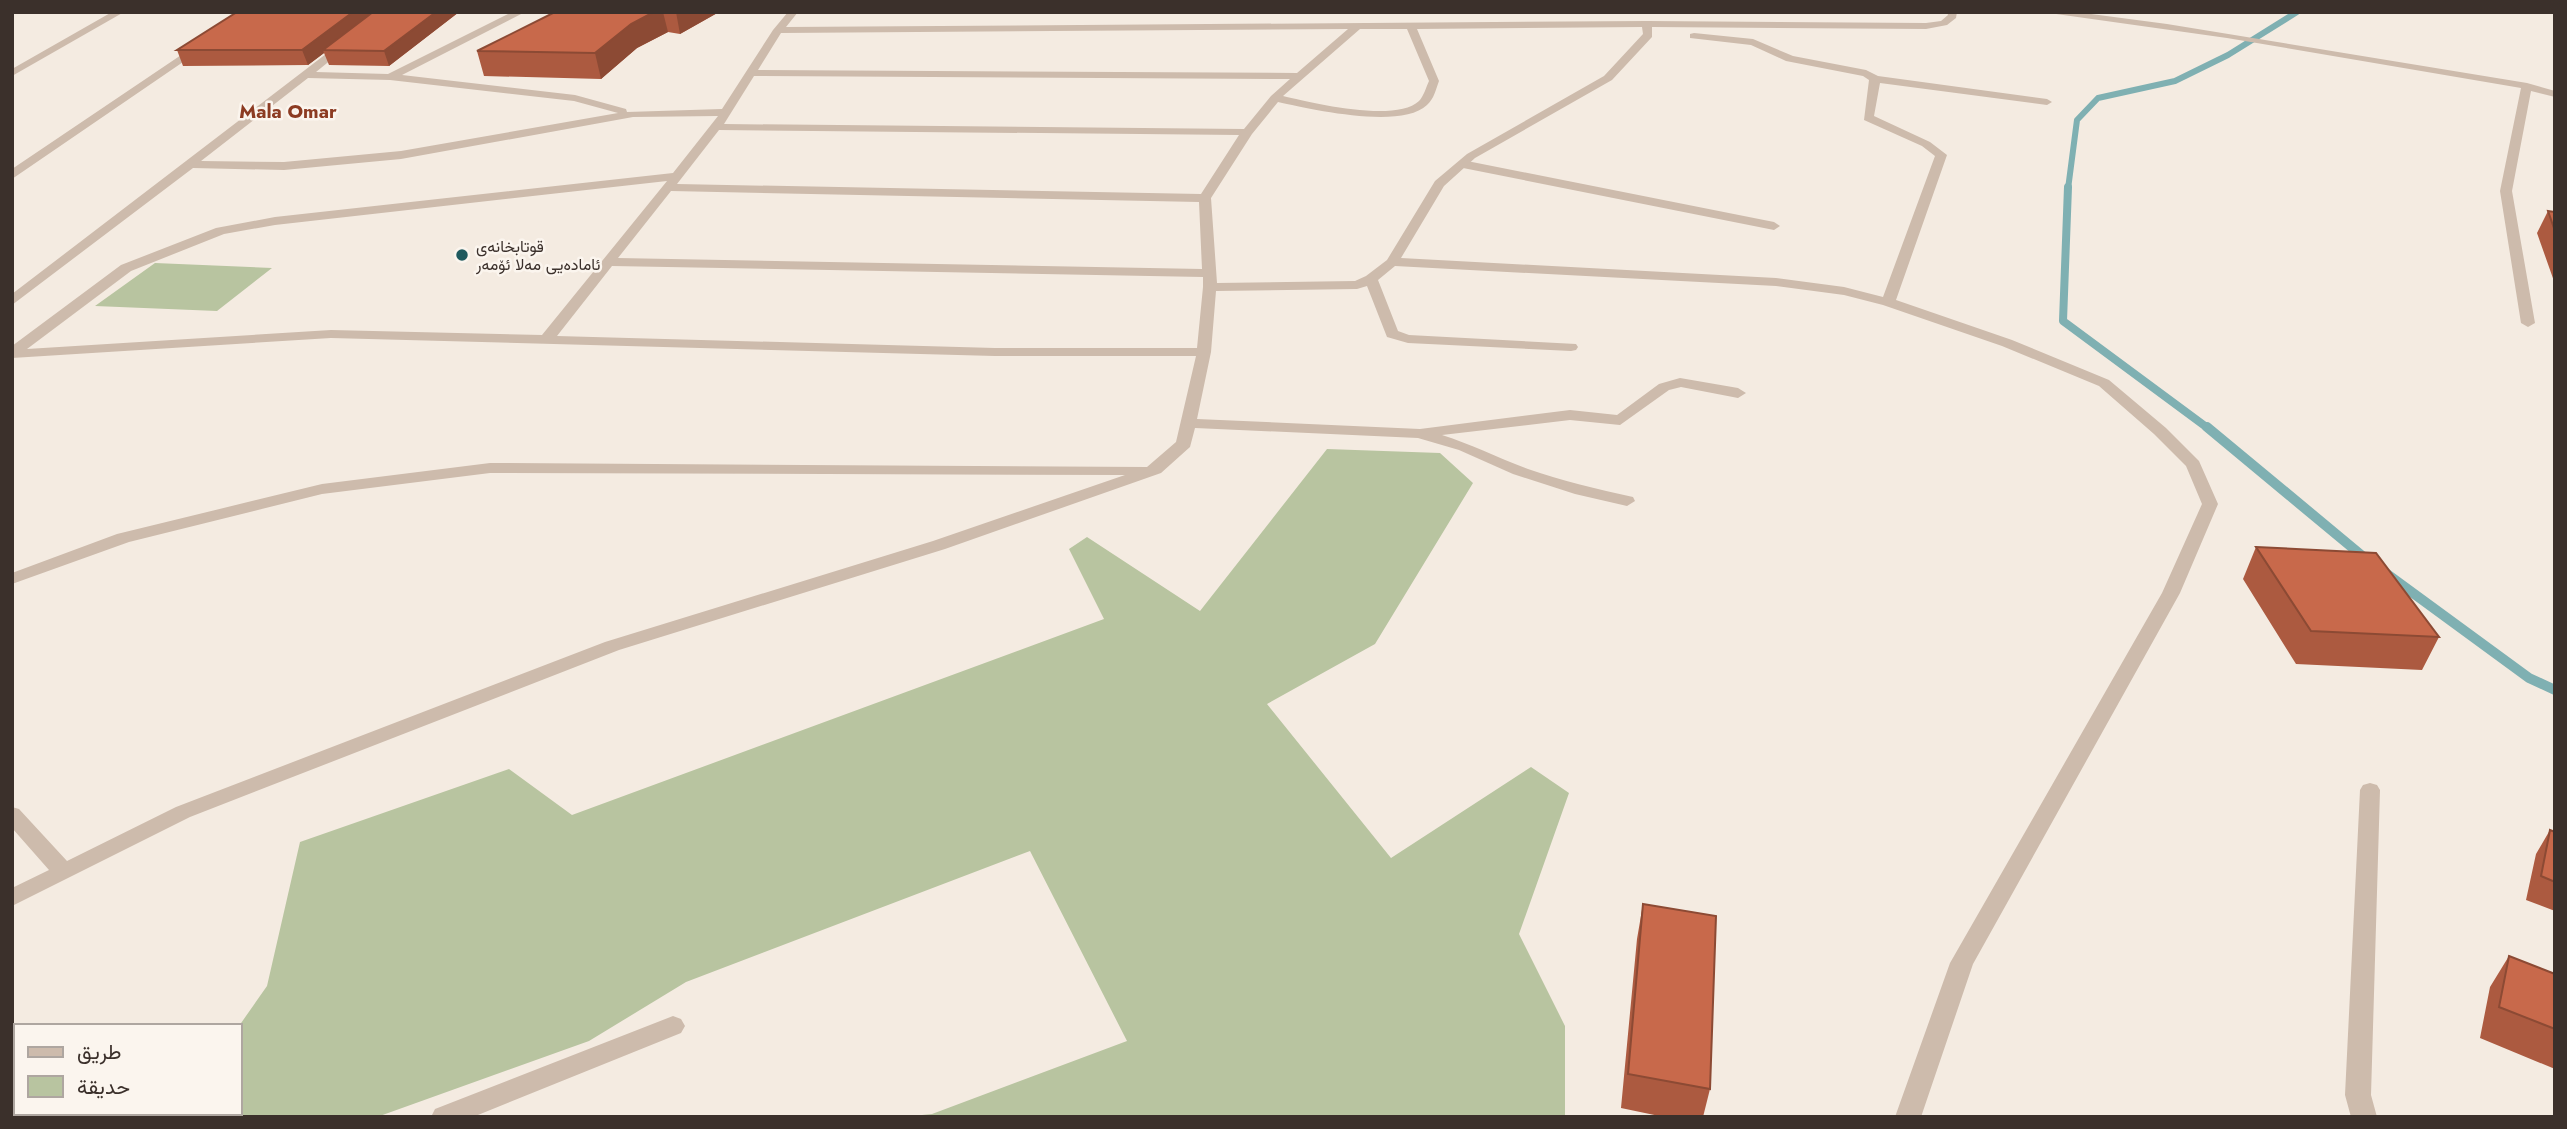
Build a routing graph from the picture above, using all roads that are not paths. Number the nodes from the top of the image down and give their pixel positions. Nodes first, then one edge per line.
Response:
1 (119, 12) edge
2 (520, 12) edge
3 (793, 12) edge
4 (1952, 12) edge
5 (2047, 12) edge
6 (1357, 26) junction
7 (1411, 26) junction
8 (1648, 29) junction
9 (778, 30) junction
10 (357, 36) edge
11 (210, 41) edge
12 (12, 73) edge
13 (750, 73) junction
14 (306, 75) junction
15 (1302, 76) junction
16 (390, 77) junction
17 (1875, 79) junction
18 (2527, 86) junction
19 (2555, 94) edge
20 (1275, 98) junction
21 (2047, 102) dead end
22 (726, 112) junction
23 (632, 114) junction
24 (716, 127) junction
25 (1247, 132) junction
26 (189, 164) junction
27 (1462, 164) junction
28 (12, 175) edge
29 (670, 181) junction
30 (1205, 198) junction
31 (1774, 226) dead end
32 (608, 262) junction
33 (1392, 262) junction
34 (1371, 279) junction
35 (1209, 280) junction
36 (12, 302) edge
37 (1888, 302) junction
38 (2528, 323) dead end
39 (545, 341) junction
40 (1571, 346) dead end
41 (1204, 352) junction
42 (12, 354) edge
43 (1738, 393) dead end
44 (1188, 423) junction
45 (1419, 433) junction
46 (1155, 470) junction
47 (1627, 501) dead end
48 (12, 579) edge
49 (2370, 790) dead end
50 (12, 814) edge
51 (64, 872) junction
52 (12, 898) edge
53 (673, 1026) dead end
54 (444, 1117) edge
55 (1908, 1117) edge
56 (2364, 1117) edge

1 - 12 street
2 - 16 street
3 - 9 street
4 - 8 street
5 - 18 street
6 - 7 street
6 - 9 street
6 - 15 street
7 - 8 street
7 - 20 street
8 - 17 street
8 - 27 street
9 - 13 street
10 - 14 street
11 - 28 street
13 - 15 street
13 - 22 street
14 - 16 street
14 - 26 street
15 - 20 street
16 - 23 street
17 - 21 street
17 - 37 street
18 - 19 street
18 - 38 street
20 - 25 street
22 - 23 street
22 - 24 street
23 - 26 street
24 - 25 street
24 - 29 street
25 - 30 street
26 - 36 street
27 - 31 street
27 - 33 street
29 - 30 street
29 - 32 street
29 - 42 street
30 - 35 street
32 - 35 street
32 - 39 street
33 - 34 street
33 - 37 street
34 - 35 street
34 - 40 street
35 - 41 street
37 - 55 street
39 - 41 street
39 - 42 street
41 - 44 street
43 - 45 street
44 - 45 street
44 - 46 street
45 - 47 street
46 - 48 street
46 - 51 street
49 - 56 street
50 - 51 street
51 - 52 street
53 - 54 street

